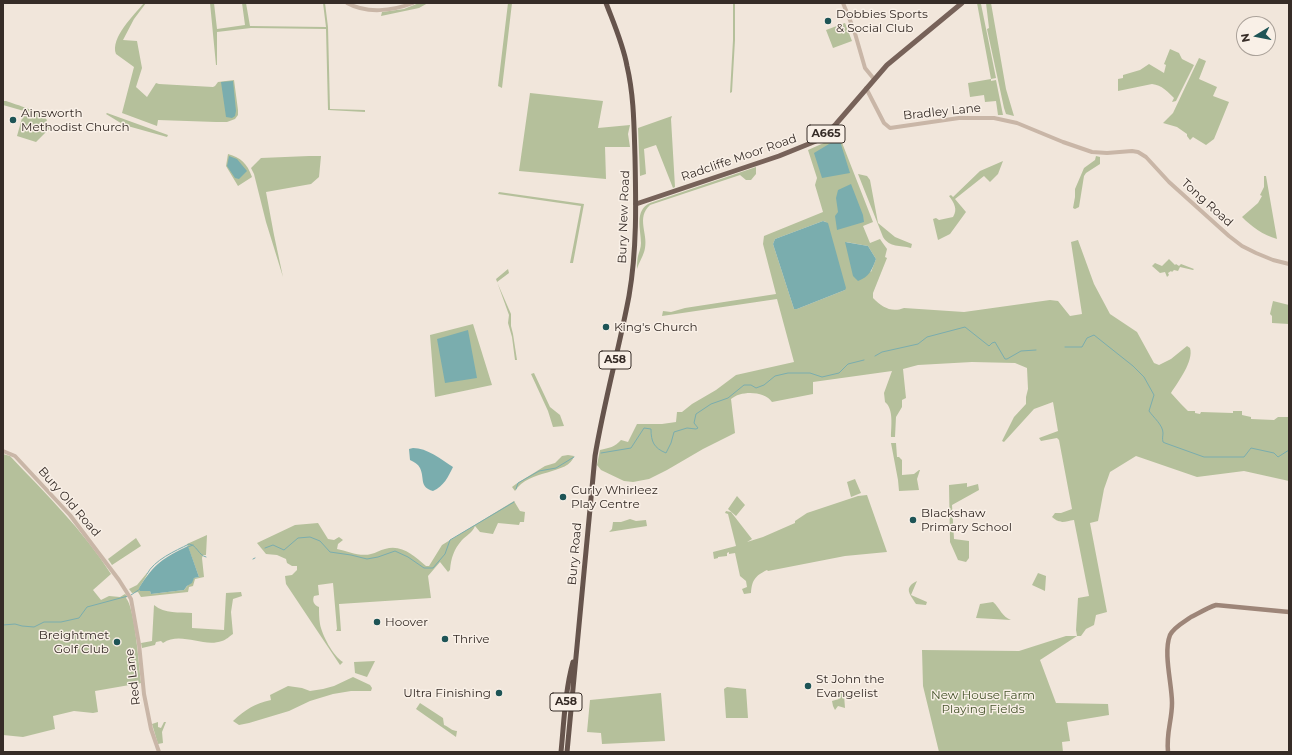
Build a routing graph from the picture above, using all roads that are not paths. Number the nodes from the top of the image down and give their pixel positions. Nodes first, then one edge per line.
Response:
1 (347, 3) edge
2 (413, 3) edge
3 (606, 3) edge
4 (843, 3) edge
5 (962, 3) edge
6 (874, 79) junction
7 (864, 90) junction
8 (1120, 152) joint
9 (636, 204) junction
10 (1289, 264) edge
11 (3, 451) edge
12 (595, 456) joint
13 (131, 599) joint
14 (1289, 612) edge
15 (576, 654) junction
16 (159, 752) edge
17 (561, 752) edge
18 (567, 752) edge
19 (1168, 752) edge

1 - 2 street
3 - 9 highway, Bury New Road / A58
4 - 6 street
5 - 6 main road, Radcliffe Moor Road / A665
6 - 7 main road, Radcliffe Moor Road / A665
7 - 8 street, Bradley Lane
7 - 9 main road, Radcliffe Moor Road / A665
8 - 10 street, Tong Road
9 - 12 highway, Bury New Road / A58
11 - 13 street, Bury Old Road
12 - 15 highway, Bury Road / A58
13 - 16 street, Red Lane
14 - 19 main road
15 - 17 highway, Bury Road / A58
15 - 18 highway, Bury Road / A58

